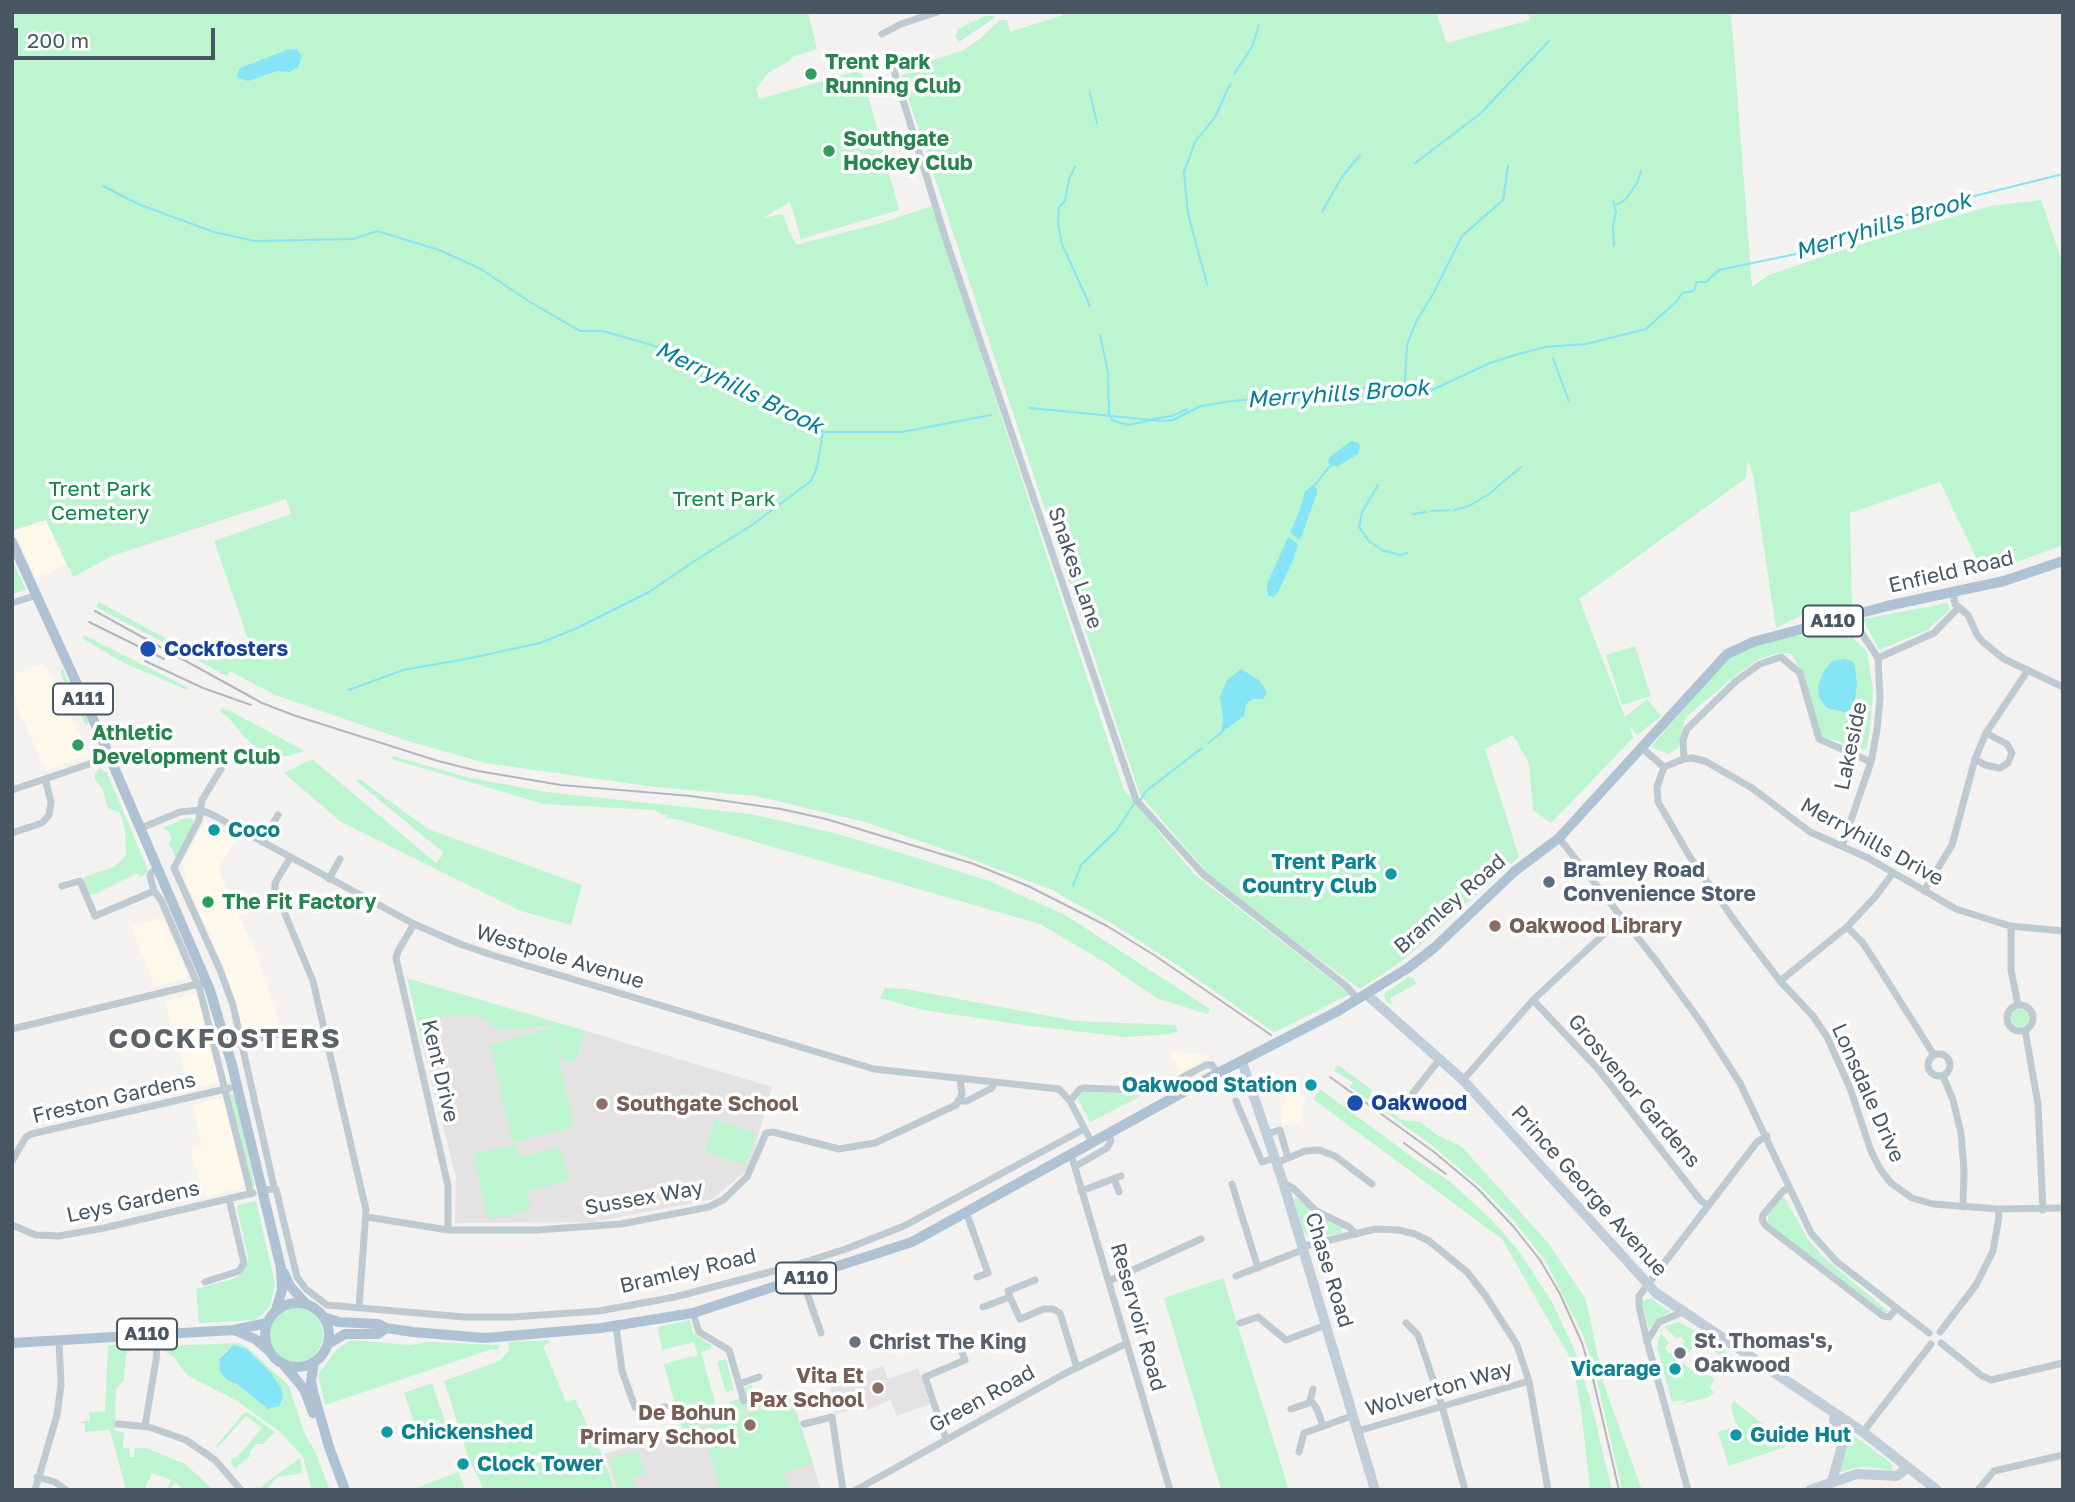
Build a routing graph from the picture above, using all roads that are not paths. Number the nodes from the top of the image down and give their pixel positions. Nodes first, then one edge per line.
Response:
1 (937, 12) edge
2 (882, 34) dead end
3 (891, 61) dead end
4 (12, 542) edge
5 (2063, 561) edge
6 (1953, 593) junction
7 (37, 594) junction
8 (12, 603) edge
9 (1958, 608) junction
10 (1851, 617) junction
11 (1878, 658) junction
12 (2028, 670) junction
13 (2063, 687) edge
14 (1986, 733) junction
15 (1642, 748) junction
16 (110, 757) junction
17 (1684, 759) junction
18 (1975, 759) junction
19 (1871, 762) junction
20 (1664, 767) junction
21 (221, 769) dead end
22 (45, 779) junction
23 (13, 788) edge
24 (201, 810) junction
25 (278, 815) dead end
26 (141, 828) junction
27 (12, 833) edge
28 (1559, 838) junction
29 (262, 842) junction
30 (1842, 846) junction
31 (290, 858) junction
32 (341, 859) dead end
33 (158, 869) junction
34 (1893, 873) junction
35 (329, 879) junction
36 (62, 886) dead end
37 (154, 891) junction
38 (1924, 891) junction
39 (1620, 916) junction
40 (414, 924) junction
41 (2011, 926) junction
42 (1847, 928) junction
43 (2063, 930) edge
44 (1780, 981) junction
45 (225, 984) junction
46 (205, 985) junction
47 (1362, 997) junction
48 (1533, 1000) junction
49 (2018, 1005) junction
50 (12, 1030) edge
51 (2025, 1030) junction
52 (279, 1034) dead end
53 (242, 1043) junction
54 (227, 1047) junction
55 (1934, 1055) junction
56 (1440, 1060) junction
57 (1242, 1062) junction
58 (1215, 1069) junction
59 (1943, 1076) junction
60 (960, 1078) junction
61 (1463, 1080) junction
62 (994, 1082) junction
63 (232, 1088) junction
64 (1413, 1093) dead end
65 (960, 1101) junction
66 (1070, 1101) junction
67 (1236, 1101) dead end
68 (261, 1125) junction
69 (246, 1128) junction
70 (1084, 1129) junction
71 (1108, 1134) junction
72 (1267, 1134) junction
73 (1767, 1136) junction
74 (1092, 1143) junction
75 (1071, 1154) junction
76 (1288, 1158) junction
77 (1275, 1160) junction
78 (12, 1161) edge
79 (1076, 1166) junction
80 (1283, 1182) junction
81 (1232, 1184) dead end
82 (1372, 1184) dead end
83 (274, 1187) junction
84 (1789, 1188) junction
85 (258, 1191) junction
86 (1081, 1191) junction
87 (1119, 1192) dead end
88 (229, 1199) junction
89 (1708, 1205) junction
90 (1963, 1207) junction
91 (2063, 1208) edge
92 (1998, 1209) junction
93 (2043, 1210) junction
94 (966, 1212) junction
95 (367, 1217) junction
96 (12, 1225) edge
97 (904, 1226) junction
98 (447, 1230) junction
99 (1356, 1234) junction
100 (1201, 1238) dead end
101 (912, 1242) junction
102 (1302, 1248) junction
103 (789, 1267) junction
104 (281, 1268) junction
105 (1258, 1268) junction
106 (1236, 1276) dead end
107 (977, 1277) dead end
108 (797, 1280) junction
109 (1035, 1280) dead end
110 (1109, 1281) junction
111 (205, 1282) dead end
112 (1647, 1284) junction
113 (1010, 1297) junction
114 (306, 1304) junction
115 (983, 1307) dead end
116 (359, 1308) junction
117 (1897, 1308) junction
118 (276, 1310) junction
119 (387, 1310) junction
120 (599, 1311) junction
121 (693, 1312) junction
122 (1683, 1312) junction
123 (323, 1317) junction
124 (267, 1323) junction
125 (1240, 1323) dead end
126 (1406, 1324) dead end
127 (1326, 1325) junction
128 (616, 1326) junction
129 (386, 1328) junction
130 (601, 1328) junction
131 (234, 1330) junction
132 (1940, 1332) junction
133 (158, 1333) junction
134 (821, 1333) dead end
135 (1929, 1334) junction
136 (956, 1337) dead end
137 (59, 1340) junction
138 (1647, 1341) junction
139 (12, 1343) edge
140 (1127, 1343) junction
141 (1941, 1343) junction
142 (328, 1344) junction
143 (1931, 1344) junction
144 (268, 1350) junction
145 (314, 1362) junction
146 (2063, 1363) edge
147 (284, 1365) junction
148 (1077, 1367) junction
149 (759, 1377) dead end
150 (1529, 1381) junction
151 (739, 1384) junction
152 (1313, 1389) dead end
153 (744, 1401) dead end
154 (1310, 1401) junction
155 (1442, 1406) junction
156 (665, 1407) dead end
157 (1291, 1409) dead end
158 (1836, 1414) junction
159 (1352, 1416) junction
160 (118, 1424) dead end
161 (804, 1424) dead end
162 (145, 1426) junction
163 (1323, 1426) junction
164 (1358, 1431) junction
165 (1863, 1432) junction
166 (946, 1439) junction
167 (329, 1447) junction
168 (1299, 1452) dead end
169 (2063, 1455) edge
170 (1908, 1466) junction
171 (37, 1478) junction
172 (1832, 1481) junction
173 (35, 1490) edge
174 (66, 1490) edge
175 (241, 1490) edge
176 (345, 1490) edge
177 (842, 1490) edge
178 (856, 1490) edge
179 (1170, 1490) edge
180 (1375, 1490) edge
181 (1465, 1490) edge
182 (1548, 1490) edge
183 (1688, 1490) edge
184 (1810, 1490) edge
185 (1937, 1490) edge
186 (1979, 1490) edge

1 - 2 street
3 - 47 street, Snakes Lane
4 - 7 main road, A111
5 - 6 main road, Enfield Road / A110
6 - 9 street
6 - 10 main road, Enfield Road / A110
7 - 8 street
7 - 16 main road, A111
9 - 11 street
9 - 12 street
10 - 11 street
10 - 15 main road, Enfield Road / A110
11 - 19 street, Lakeside
12 - 13 street
12 - 14 street
14 - 18 street
14 - 18 street
15 - 20 street
15 - 28 main road, Bramley Road / A110
16 - 22 street
16 - 26 main road, A111
17 - 19 street
17 - 20 street
17 - 30 street, Merryhills Drive
18 - 38 street
19 - 30 street, Lakeside
20 - 44 street, Lonsdale Drive
21 - 24 street
22 - 23 street
22 - 27 street
24 - 26 street
24 - 29 street, Westpole Avenue
24 - 45 street
25 - 29 street
26 - 33 main road, A111
28 - 39 street
28 - 47 main road, Bramley Road / A110
29 - 31 street, Westpole Avenue
30 - 34 street, Merryhills Drive
31 - 35 street, Westpole Avenue
31 - 95 street
32 - 35 street
33 - 37 street
33 - 46 main road, A111
34 - 38 street, Merryhills Drive
34 - 42 street
35 - 40 street, Westpole Avenue
36 - 37 street
37 - 46 street
38 - 41 street, Merryhills Drive
39 - 48 street
39 - 73 street
40 - 60 street, Westpole Avenue
40 - 98 street, Kent Drive
41 - 43 street, Merryhills Drive
41 - 49 street
42 - 44 street
42 - 55 street
44 - 90 street, Lonsdale Drive
45 - 46 street
45 - 53 street
46 - 50 street
46 - 54 main road, A111
46 - 63 street
47 - 56 street, Prince George Avenue
47 - 57 main road, Bramley Road / A110
48 - 61 street
48 - 89 street, Grosvenor Gardens
49 - 51 street
49 - 51 street
51 - 93 street
52 - 53 street
53 - 54 street
53 - 68 street
54 - 63 main road, A111
55 - 59 street
55 - 59 street
56 - 61 street, Prince George Avenue
56 - 64 street
57 - 58 main road, Bramley Road / A110
57 - 72 street, Chase Road
58 - 66 street, Bramley Road
58 - 71 main road, Bramley Road / A110
59 - 90 street
60 - 62 street, Westpole Avenue
60 - 65 street
61 - 112 street, Prince George Avenue
62 - 65 street, Sussex Way
62 - 66 street
63 - 69 main road, A111
63 - 78 street, Freston Gardens
63 - 85 street
65 - 98 street, Sussex Way
66 - 70 street
67 - 77 street
68 - 69 street
68 - 83 street
69 - 85 main road, A111
70 - 74 street
70 - 97 street, Bramley Road
71 - 74 main road, Bramley Road / A110
71 - 79 street, Bramley Road
72 - 76 street
72 - 77 street, Chase Road
73 - 84 street
73 - 89 street
74 - 75 main road, Bramley Road / A110
75 - 79 street, Reservoir Road
75 - 94 main road, Bramley Road / A110
76 - 77 street
76 - 82 street
77 - 80 street, Chase Road
79 - 86 street, Reservoir Road
80 - 99 street
80 - 102 street, Chase Road
81 - 105 street
83 - 85 street, Leys Gardens
83 - 116 street, Bramley Road
84 - 117 street
84 - 117 street
85 - 88 street, Leys Gardens
85 - 104 main road, A111
86 - 87 street
86 - 110 street, Reservoir Road
88 - 96 street, Leys Gardens
88 - 111 street
89 - 112 street
90 - 92 street, Lonsdale Drive
91 - 93 street, Lonsdale Drive
92 - 93 street, Lonsdale Drive
92 - 132 street
94 - 101 main road, Bramley Road / A110
94 - 107 street
95 - 98 street, Sussex Way
95 - 116 street
97 - 101 street
97 - 103 street, Bramley Road
99 - 102 street
99 - 150 street
100 - 110 street
101 - 108 main road, Bramley Road / A110
102 - 105 street
102 - 127 street, Chase Road
103 - 108 street
103 - 120 street, Bramley Road
104 - 114 main road, A111
104 - 118 main road, A111
105 - 106 street
108 - 121 main road, Bramley Road / A110
108 - 134 street
109 - 113 street
110 - 140 street, Reservoir Road
112 - 122 street, Prince George Avenue
112 - 138 street
113 - 115 street
113 - 148 street
114 - 118 main road
114 - 123 main road
116 - 119 street, Bramley Road
117 - 135 street
118 - 124 main road
119 - 120 street, Bramley Road
119 - 129 street
120 - 130 street, Bramley Road
121 - 128 main road, Bramley Road / A110
121 - 151 street
122 - 138 street
122 - 158 street, Prince George Avenue
123 - 129 main road, Bramley Road / A110
123 - 142 main road
124 - 131 main road, A110
124 - 144 main road
125 - 127 street
126 - 155 street
127 - 159 street, Chase Road
128 - 130 main road, Bramley Road / A110
128 - 156 street
129 - 130 main road, Bramley Road / A110
129 - 142 main road, Bramley Road / A110
131 - 133 main road, A110
131 - 144 main road
132 - 135 street
132 - 141 street
133 - 137 main road, A110
133 - 162 street
135 - 143 street
136 - 166 street
137 - 139 main road, A110
137 - 171 street
138 - 183 street
140 - 148 street, Green Road
140 - 179 street, Reservoir Road
141 - 143 street
141 - 146 street
142 - 145 main road
143 - 165 street
144 - 147 main road
145 - 147 main road
145 - 167 main road
147 - 167 main road
148 - 166 street, Green Road
149 - 151 street
150 - 155 street, Wolverton Way
150 - 182 street
151 - 153 street
152 - 154 street
154 - 157 street
154 - 163 street
155 - 164 street, Wolverton Way
155 - 181 street
158 - 165 street, Prince George Avenue
158 - 172 street
159 - 163 street
159 - 164 street, Chase Road
160 - 162 street
161 - 177 street
162 - 175 street
163 - 168 street
164 - 180 street, Chase Road
165 - 170 street, Prince George Avenue
166 - 178 street, Green Road
167 - 176 main road
169 - 186 street
170 - 172 street
170 - 185 street, Prince George Avenue
171 - 173 street
171 - 174 street
172 - 184 street

